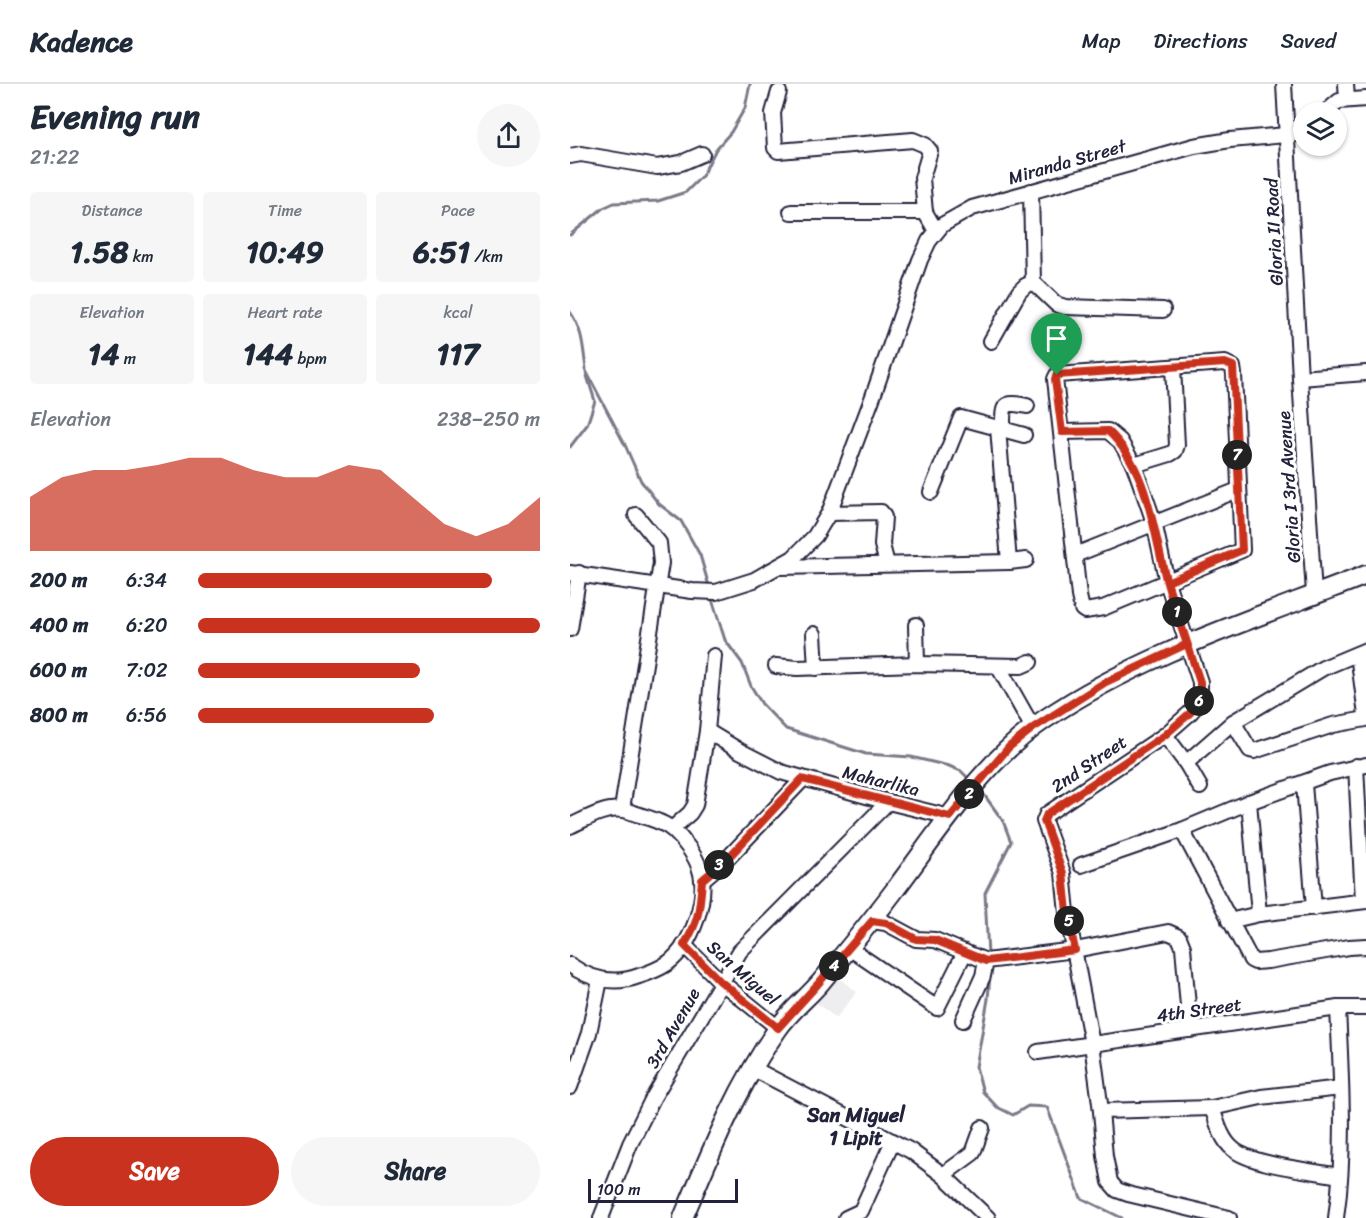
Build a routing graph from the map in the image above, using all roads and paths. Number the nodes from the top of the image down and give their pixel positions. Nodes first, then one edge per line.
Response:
1 (1284, 84) edge
2 (1346, 84) edge
3 (778, 92) dead end
4 (1366, 99) edge
5 (1347, 100) junction
6 (1341, 102) edge
7 (1293, 125) edge
8 (1293, 134) edge
9 (702, 154) dead end
10 (570, 156) edge
11 (1295, 156) edge
12 (1031, 191) junction
13 (791, 212) dead end
14 (925, 212) junction
15 (936, 231) junction
16 (1034, 282) junction
17 (1163, 310) dead end
18 (991, 341) dead end
19 (1173, 367) junction
20 (1366, 373) edge
21 (1300, 378) junction
22 (1028, 406) dead end
23 (1000, 429) junction
24 (1062, 432) junction
25 (1024, 435) dead end
26 (1134, 465) junction
27 (1238, 490) junction
28 (931, 492) dead end
29 (829, 513) junction
30 (636, 514) dead end
31 (1154, 522) junction
32 (1075, 555) junction
33 (1026, 560) dead end
34 (1010, 562) junction
35 (887, 564) junction
36 (780, 567) junction
37 (575, 573) edge
38 (1366, 575) edge
39 (1167, 582) junction
40 (658, 585) junction
41 (1314, 594) junction
42 (916, 625) dead end
43 (570, 628) edge
44 (814, 634) dead end
45 (1187, 644) junction
46 (1362, 652) edge
47 (714, 656) dead end
48 (1030, 662) dead end
49 (917, 664) junction
50 (776, 666) dead end
51 (998, 666) junction
52 (816, 668) junction
53 (1366, 717) edge
54 (1233, 722) junction
55 (1033, 728) junction
56 (707, 731) junction
57 (1165, 735) junction
58 (1186, 763) junction
59 (1361, 765) edge
60 (802, 779) junction
61 (1304, 784) junction
62 (1200, 787) dead end
63 (888, 802) junction
64 (1249, 802) junction
65 (622, 809) junction
66 (950, 817) junction
67 (570, 826) edge
68 (672, 829) junction
69 (1182, 830) junction
70 (1081, 865) dead end
71 (702, 880) junction
72 (1365, 901) edge
73 (1314, 908) junction
74 (1259, 914) junction
75 (872, 921) junction
76 (1229, 921) junction
77 (684, 945) junction
78 (1366, 946) edge
79 (849, 948) junction
80 (1075, 950) junction
81 (965, 952) junction
82 (992, 960) junction
83 (570, 965) edge
84 (600, 980) junction
85 (720, 981) junction
86 (1338, 1008) junction
87 (1366, 1008) edge
88 (963, 1020) dead end
89 (778, 1028) junction
90 (1190, 1030) junction
91 (1092, 1044) junction
92 (1038, 1052) dead end
93 (752, 1068) junction
94 (570, 1087) edge
95 (1341, 1088) junction
96 (1212, 1108) junction
97 (1101, 1111) junction
98 (982, 1128) dead end
99 (893, 1141) junction
100 (943, 1175) junction
101 (1340, 1176) junction
102 (601, 1218) edge
103 (683, 1218) edge
104 (846, 1218) edge
105 (988, 1218) edge
106 (1229, 1218) edge
107 (1336, 1218) edge

1 - 7 street, Gloria II Road
2 - 5 street
3 - 14 street
4 - 5 street
5 - 6 street
8 - 12 street, Miranda Street
9 - 10 street
11 - 21 street, Gloria II Road
12 - 15 street, Miranda Street
12 - 16 street
13 - 14 street
14 - 15 street
15 - 29 street, Miranda Street
16 - 17 street
16 - 18 street
19 - 24 street
19 - 26 street
19 - 27 street
20 - 21 street
21 - 41 street, Gloria I 3rd Avenue
22 - 23 street
23 - 25 street
23 - 28 street
23 - 34 street
24 - 26 street
24 - 32 street
26 - 31 street
27 - 31 street
27 - 39 street
29 - 35 street
29 - 36 street, Miranda Street
30 - 40 street
31 - 32 street
31 - 39 street
32 - 39 street
33 - 34 street
34 - 35 street
35 - 36 street
36 - 40 street
37 - 40 street
37 - 43 street
38 - 41 main road
39 - 45 street
40 - 65 street
41 - 45 main road
42 - 49 street
44 - 52 street
45 - 55 main road
45 - 57 street, 2nd Street
46 - 53 street
46 - 54 street
47 - 56 street
48 - 51 street
49 - 51 street
49 - 52 street
50 - 52 street
51 - 55 street
53 - 54 street
54 - 58 street
55 - 66 main road
56 - 60 street, Maharlika
56 - 68 street
57 - 58 street
57 - 80 street, 2nd Street
58 - 62 street
59 - 61 street
59 - 72 street
60 - 63 street, Maharlika
60 - 71 street
61 - 64 street
61 - 73 street
63 - 66 street, Maharlika
63 - 85 street, 3rd Avenue
64 - 69 street
64 - 74 street
65 - 67 street
65 - 68 street
66 - 75 main road
68 - 71 street
69 - 70 street
69 - 76 street
71 - 77 street
72 - 73 street
73 - 74 street
74 - 76 street
75 - 79 main road
75 - 81 street
76 - 78 street
77 - 84 street
77 - 85 street, San Miguel
79 - 81 street
79 - 89 main road
80 - 82 street
80 - 90 street
80 - 91 street, 2nd Street
81 - 82 street
82 - 88 street
83 - 84 street
84 - 94 street
85 - 89 street, San Miguel
85 - 102 street, 3rd Avenue
86 - 87 street, 4th Street
86 - 90 street, 4th Street
86 - 95 street
89 - 93 main road
90 - 91 street, 4th Street
91 - 92 street, 4th Street
91 - 97 street, 2nd Street
93 - 99 street
93 - 103 main road
95 - 96 street
95 - 101 street
96 - 97 street
96 - 101 street
97 - 106 street, 2nd Street
98 - 100 street
99 - 100 street
99 - 104 street
100 - 105 street
101 - 107 street

